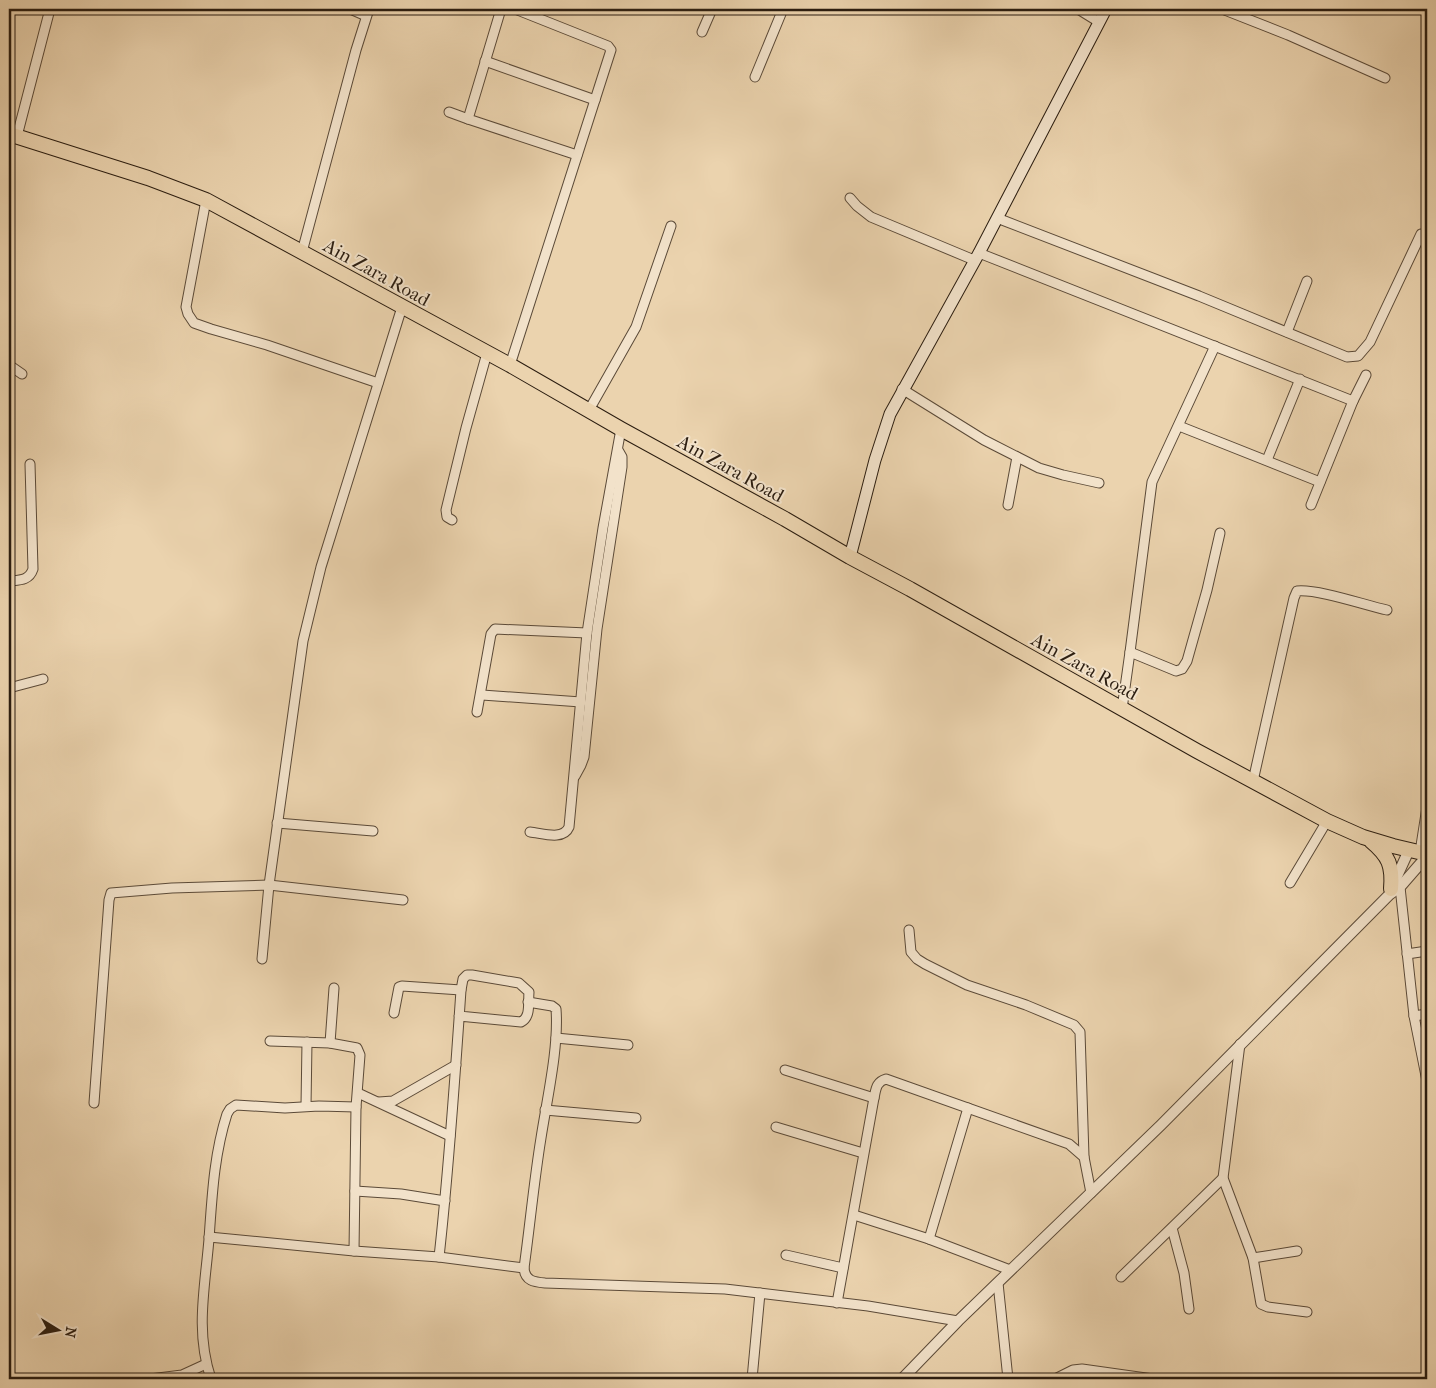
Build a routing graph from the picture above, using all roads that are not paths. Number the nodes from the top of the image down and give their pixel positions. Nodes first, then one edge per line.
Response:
1 (50, 9) edge
2 (350, 9) edge
3 (501, 9) edge
4 (514, 9) edge
5 (712, 9) edge
6 (783, 9) edge
7 (1078, 9) edge
8 (1106, 9) edge
9 (1222, 9) edge
10 (367, 12) edge
11 (1099, 22) junction
12 (702, 32) dead end
13 (485, 62) junction
14 (755, 77) dead end
15 (1385, 78) dead end
16 (595, 100) junction
17 (449, 112) dead end
18 (468, 119) junction
19 (13, 135) edge
20 (577, 155) junction
21 (850, 198) dead end
22 (206, 200) junction
23 (997, 218) junction
24 (671, 226) dead end
25 (1421, 234) dead end
26 (302, 252) junction
27 (976, 256) junction
28 (1307, 281) dead end
29 (402, 307) junction
30 (1287, 332) junction
31 (1215, 346) junction
32 (487, 353) junction
33 (9, 365) edge
34 (510, 365) junction
35 (22, 374) dead end
36 (1366, 375) dead end
37 (1300, 379) junction
38 (378, 383) junction
39 (902, 390) junction
40 (1352, 401) junction
41 (589, 410) junction
42 (1179, 426) junction
43 (621, 429) junction
44 (618, 450) junction
45 (1017, 457) junction
46 (1267, 460) junction
47 (30, 464) dead end
48 (1320, 482) junction
49 (1100, 483) dead end
50 (1008, 505) dead end
51 (1311, 505) dead end
52 (452, 520) dead end
53 (1220, 533) dead end
54 (850, 557) junction
55 (9, 581) edge
56 (1387, 610) dead end
57 (587, 633) junction
58 (1130, 652) junction
59 (43, 679) dead end
60 (9, 688) edge
61 (482, 695) junction
62 (581, 702) junction
63 (1122, 709) junction
64 (477, 712) dead end
65 (574, 777) junction
66 (1253, 781) junction
67 (1427, 807) edge
68 (1327, 821) junction
69 (277, 823) junction
70 (372, 831) dead end
71 (530, 832) dead end
72 (1364, 837) junction
73 (1421, 853) edge
74 (1290, 883) dead end
75 (268, 885) junction
76 (1394, 891) junction
77 (403, 900) dead end
78 (910, 930) dead end
79 (1427, 952) edge
80 (1408, 954) junction
81 (262, 959) dead end
82 (334, 988) dead end
83 (461, 990) junction
84 (528, 1002) junction
85 (394, 1013) dead end
86 (1427, 1014) edge
87 (459, 1016) junction
88 (1414, 1016) junction
89 (556, 1038) junction
90 (270, 1041) dead end
91 (307, 1042) junction
92 (330, 1043) junction
93 (1240, 1044) junction
94 (628, 1045) dead end
95 (456, 1066) junction
96 (785, 1070) dead end
97 (1426, 1070) edge
98 (1427, 1081) edge
99 (358, 1093) junction
100 (874, 1098) junction
101 (378, 1102) junction
102 (94, 1103) dead end
103 (306, 1106) junction
104 (356, 1107) junction
105 (968, 1108) junction
106 (545, 1110) junction
107 (636, 1118) dead end
108 (776, 1127) dead end
109 (450, 1136) junction
110 (863, 1153) junction
111 (1084, 1157) junction
112 (1223, 1178) junction
113 (355, 1191) junction
114 (1091, 1193) junction
115 (445, 1200) junction
116 (854, 1215) junction
117 (1172, 1228) junction
118 (209, 1237) junction
119 (929, 1239) junction
120 (354, 1251) junction
121 (1297, 1251) dead end
122 (786, 1255) dead end
123 (439, 1257) junction
124 (1253, 1258) junction
125 (524, 1268) junction
126 (843, 1268) junction
127 (1010, 1270) junction
128 (1121, 1277) dead end
129 (998, 1283) junction
130 (760, 1293) junction
131 (837, 1303) junction
132 (1189, 1309) dead end
133 (1307, 1312) dead end
134 (958, 1321) junction
135 (206, 1364) junction
136 (150, 1379) edge
137 (211, 1379) edge
138 (752, 1379) edge
139 (902, 1379) edge
140 (1008, 1379) edge
141 (1055, 1379) edge
142 (1153, 1379) edge

1 - 19 street
2 - 10 street
3 - 13 street
4 - 16 street
5 - 12 street
6 - 14 street
7 - 11 street
8 - 11 main road
9 - 15 street
10 - 26 street
11 - 23 main road
13 - 16 street
13 - 18 street
16 - 20 street
17 - 18 street
18 - 20 street
19 - 22 main road, Ain Zara Road
20 - 34 street
21 - 27 street
22 - 26 main road, Ain Zara Road
22 - 38 street
23 - 27 main road
23 - 30 street
24 - 41 street
25 - 30 street
26 - 29 main road, Ain Zara Road
27 - 31 street
27 - 39 main road
28 - 30 street
29 - 32 main road, Ain Zara Road
29 - 38 street
31 - 37 street
31 - 42 street
32 - 34 main road, Ain Zara Road
32 - 52 street
33 - 35 street
34 - 41 main road, Ain Zara Road
36 - 40 street
37 - 40 street
37 - 46 street
38 - 69 street
39 - 45 street
39 - 54 main road
40 - 48 street
41 - 43 main road, Ain Zara Road
42 - 46 street
42 - 58 street
43 - 44 street
43 - 54 main road, Ain Zara Road
44 - 57 street
44 - 65 street
45 - 49 street
45 - 50 street
46 - 48 street
47 - 55 street
48 - 51 street
53 - 58 street
54 - 63 main road, Ain Zara Road
56 - 66 street
57 - 61 street
57 - 62 street
58 - 63 street
59 - 60 street
61 - 62 street
61 - 64 street
62 - 65 street
63 - 66 main road, Ain Zara Road
65 - 71 street
66 - 68 main road, Ain Zara Road
67 - 73 street
68 - 72 main road, Ain Zara Road
68 - 74 street
69 - 70 street
69 - 75 street
72 - 73 main road, Ain Zara Road
72 - 76 main road
73 - 76 street
73 - 76 street
75 - 77 street
75 - 81 street
75 - 102 street
76 - 80 street
76 - 93 street
78 - 111 street
79 - 80 street
80 - 88 street
82 - 92 street
83 - 84 street
83 - 85 street
83 - 87 street
84 - 87 street
84 - 89 street
86 - 88 street
87 - 95 street
88 - 97 street
89 - 94 street
89 - 106 street
90 - 91 street
91 - 92 street
91 - 103 street
92 - 99 street
93 - 112 street
93 - 114 street
95 - 101 street
95 - 109 street
96 - 100 street
97 - 98 street
99 - 101 street
99 - 104 street
100 - 105 street
100 - 110 street
101 - 109 street
103 - 104 street
103 - 118 street
104 - 113 street
105 - 111 street
105 - 119 street
106 - 107 street
106 - 125 street
108 - 110 street
109 - 115 street
110 - 116 street
111 - 114 street
112 - 117 street
112 - 124 street
113 - 115 street
113 - 120 street
114 - 127 street
115 - 123 street
116 - 119 street
116 - 126 street
117 - 128 street
117 - 132 street
118 - 120 street
118 - 135 street
119 - 127 street
120 - 123 street
121 - 124 street
122 - 126 street
123 - 125 street
124 - 133 street
125 - 130 street
126 - 131 street
127 - 129 street
129 - 134 street
129 - 140 street
130 - 131 street
130 - 138 street
131 - 134 street
134 - 139 street
135 - 136 street
135 - 137 street
141 - 142 street

